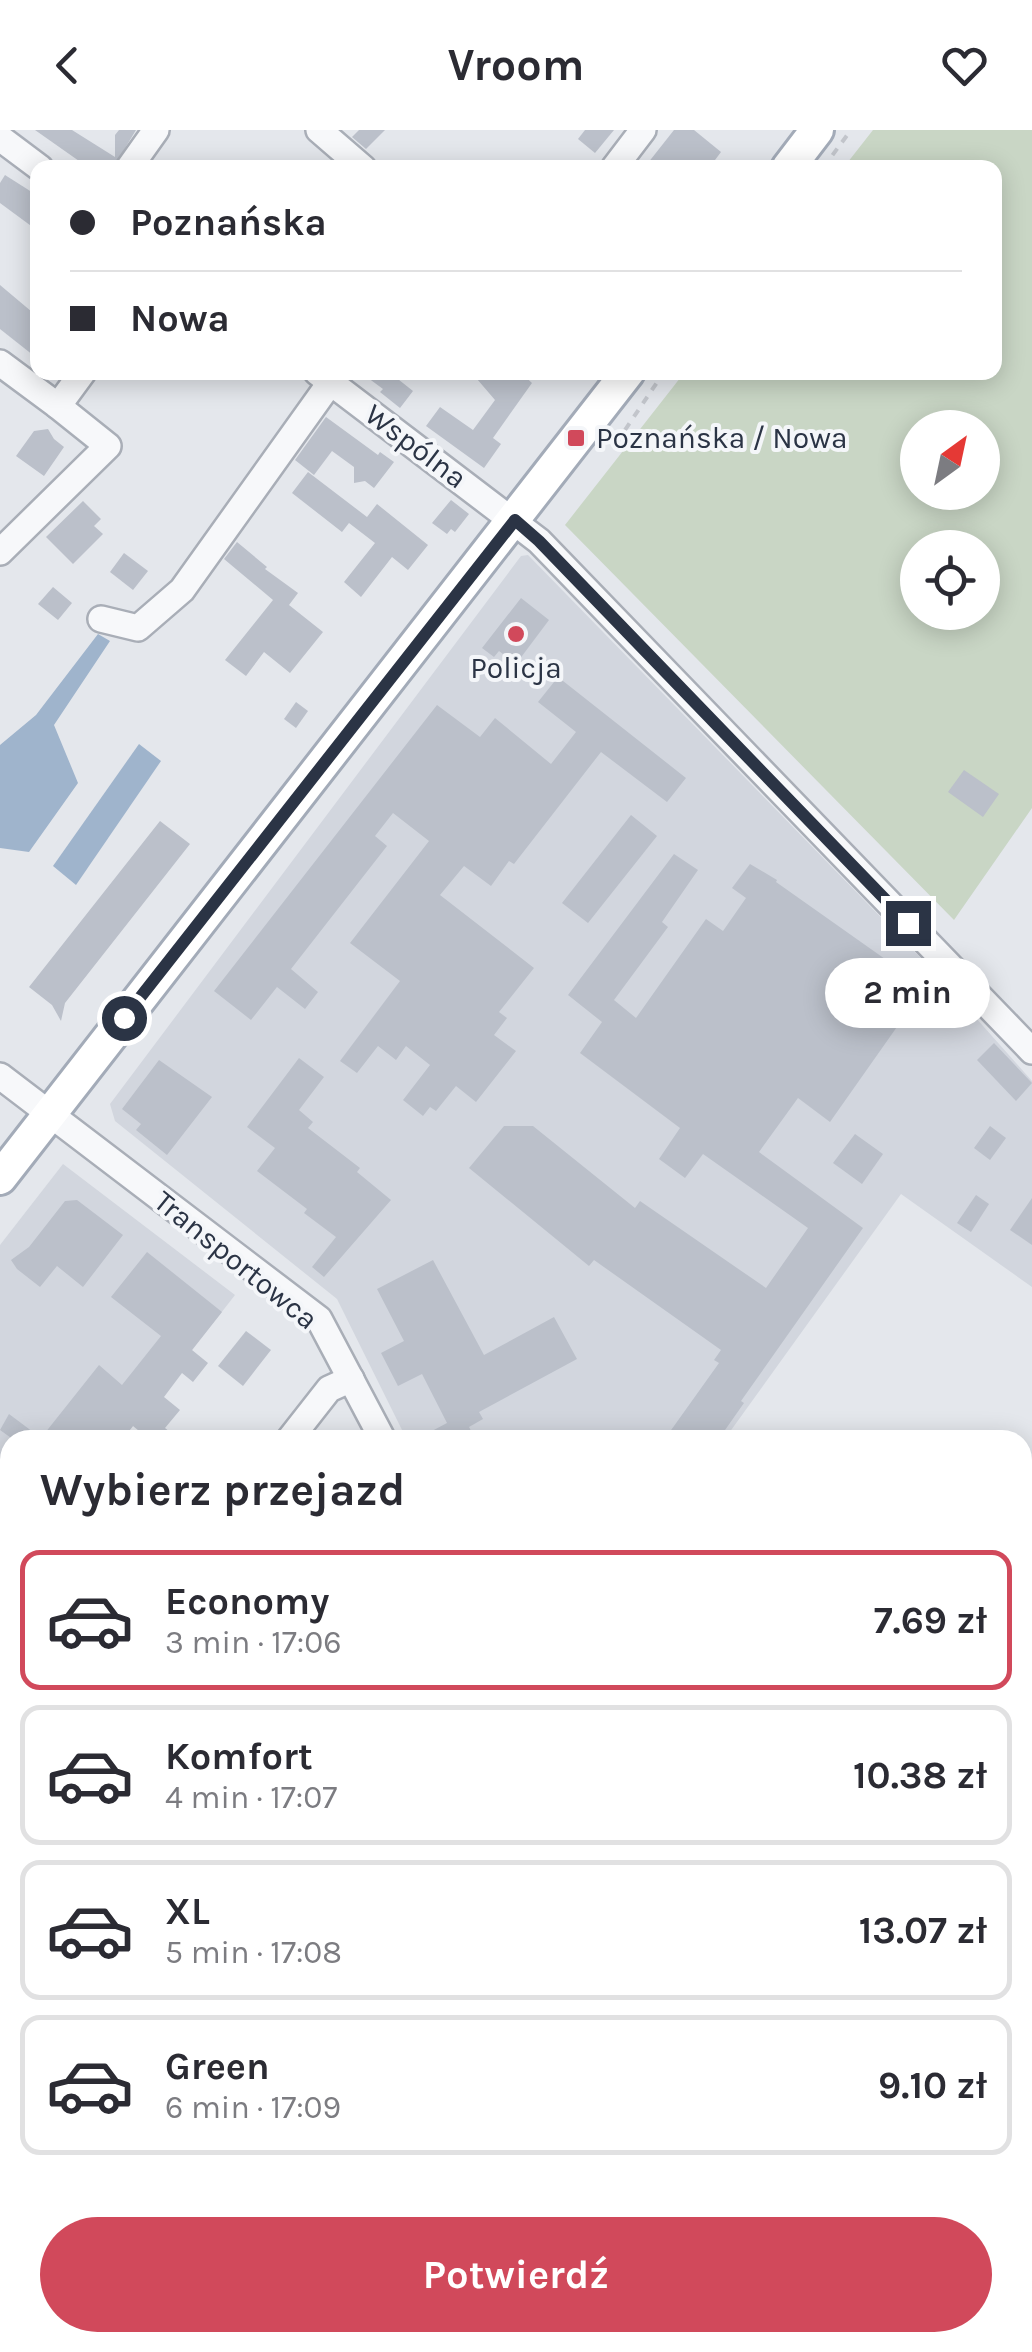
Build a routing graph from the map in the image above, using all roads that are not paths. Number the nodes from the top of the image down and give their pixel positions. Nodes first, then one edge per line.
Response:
1 (156, 130) edge
2 (643, 130) edge
3 (817, 130) edge
4 (322, 131) edge
5 (0, 138) edge
6 (30, 160) edge
7 (134, 160) edge
8 (354, 160) edge
9 (620, 160) edge
10 (794, 160) edge
11 (0, 363) edge
12 (77, 380) edge
13 (323, 380) edge
14 (327, 380) edge
15 (622, 380) edge
16 (58, 406) junction
17 (515, 520) junction
18 (0, 552) edge
19 (101, 618) dead end
20 (1032, 1051) edge
21 (0, 1076) edge
22 (50, 1114) junction
23 (0, 1178) edge
24 (351, 1379) junction
25 (296, 1430) edge
26 (378, 1430) edge

1 - 7 street
2 - 9 street
3 - 10 main road
4 - 8 street
5 - 6 street
11 - 16 street
12 - 16 street
13 - 19 street
14 - 17 street, Wspólna
15 - 17 main road
16 - 18 street
17 - 20 street, Wspólna
17 - 22 main road
21 - 22 street, Transportowca
22 - 23 main road
22 - 24 street, Transportowca
24 - 25 street
24 - 26 street, Transportowca

